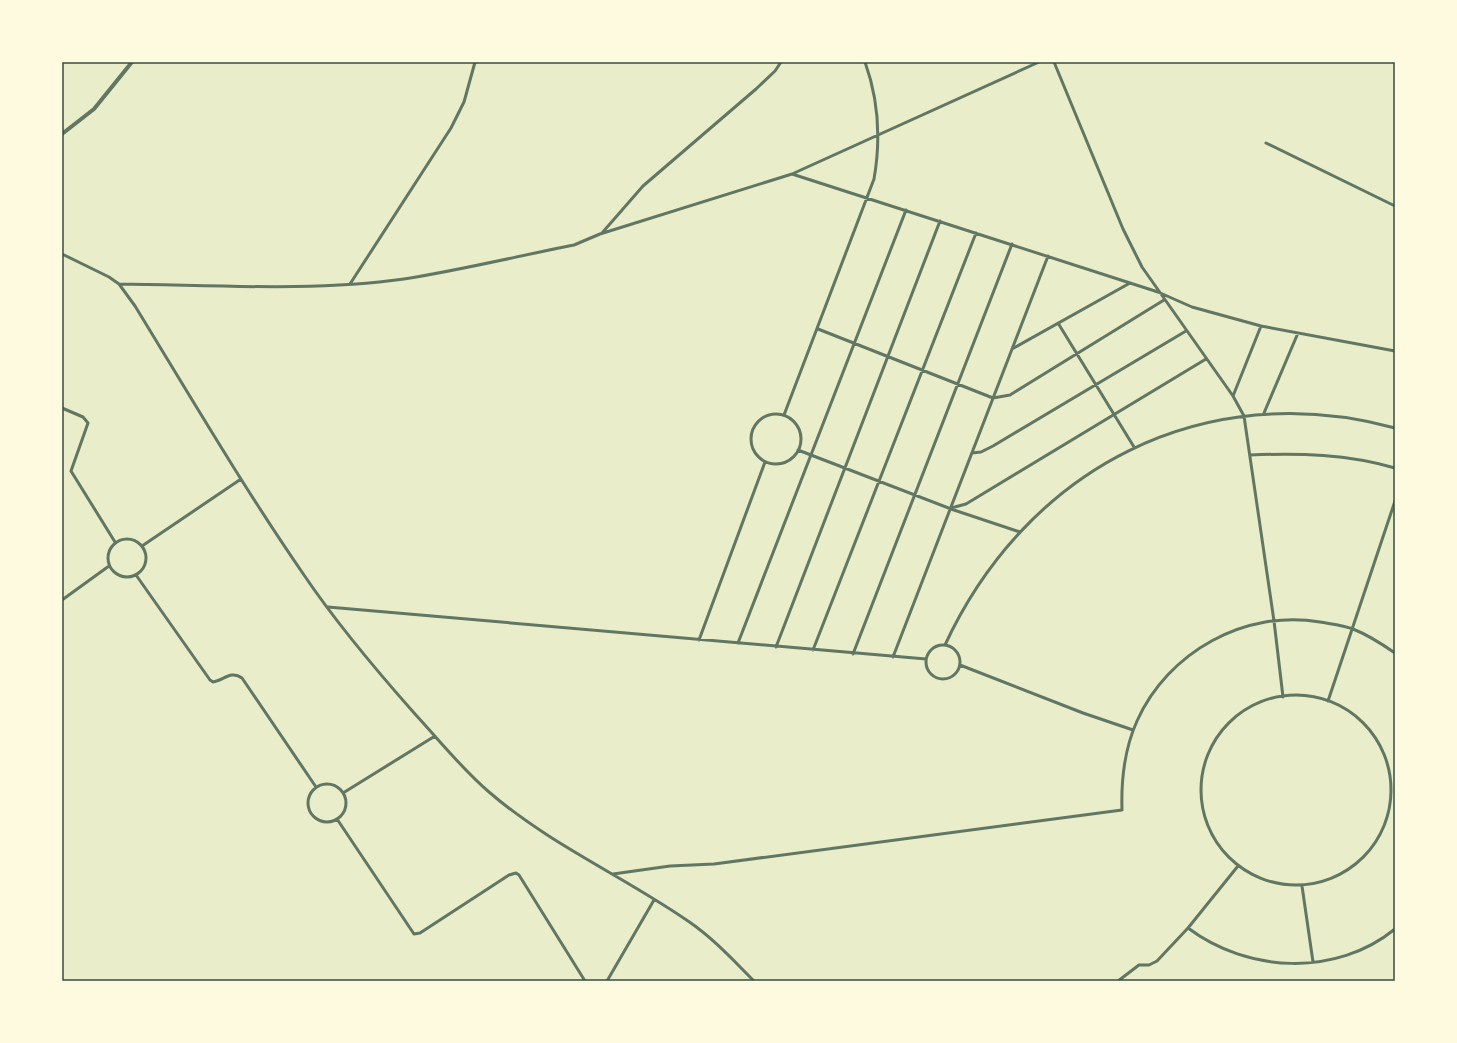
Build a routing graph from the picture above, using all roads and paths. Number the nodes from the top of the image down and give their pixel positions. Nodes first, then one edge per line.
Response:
1 (132, 62) edge
2 (475, 62) edge
3 (780, 62) edge
4 (865, 62) edge
5 (1039, 62) edge
6 (1054, 62) edge
7 (62, 134) edge
8 (879, 135) junction
9 (1266, 143) dead end
10 (792, 174) junction
11 (868, 198) junction
12 (1395, 206) edge
13 (906, 210) junction
14 (940, 221) junction
15 (976, 232) junction
16 (600, 234) junction
17 (1012, 244) junction
18 (62, 254) edge
19 (1048, 256) junction
20 (1130, 283) junction
21 (119, 284) junction
22 (350, 284) junction
23 (1158, 292) junction
24 (1164, 300) junction
25 (1058, 323) junction
26 (1261, 326) junction
27 (818, 329) junction
28 (1186, 331) junction
29 (1298, 333) junction
30 (854, 343) junction
31 (1012, 349) junction
32 (1395, 351) edge
33 (1077, 354) junction
34 (888, 356) junction
35 (1206, 359) junction
36 (922, 370) junction
37 (958, 384) junction
38 (1096, 384) junction
39 (1233, 396) junction
40 (993, 398) junction
41 (62, 408) edge
42 (1264, 413) junction
43 (784, 415) junction
44 (1114, 415) junction
45 (1244, 416) junction
46 (1395, 428) edge
47 (1134, 447) junction
48 (798, 450) junction
49 (972, 453) junction
50 (811, 454) junction
51 (1250, 454) junction
52 (765, 462) junction
53 (845, 468) junction
54 (1395, 468) edge
55 (241, 479) junction
56 (879, 481) junction
57 (915, 495) junction
58 (1395, 501) edge
59 (951, 509) junction
60 (1020, 532) junction
61 (115, 542) junction
62 (142, 546) junction
63 (109, 566) junction
64 (136, 575) junction
65 (62, 600) edge
66 (328, 607) junction
67 (1274, 621) junction
68 (1352, 629) junction
69 (699, 640) junction
70 (738, 643) junction
71 (945, 645) junction
72 (776, 646) junction
73 (813, 650) junction
74 (1395, 653) edge
75 (853, 654) junction
76 (893, 657) junction
77 (926, 660) junction
78 (960, 665) junction
79 (1283, 696) junction
80 (1328, 701) junction
81 (1133, 730) junction
82 (435, 736) junction
83 (1395, 774) edge
84 (1389, 775) junction
85 (316, 787) junction
86 (343, 793) junction
87 (337, 819) junction
88 (1238, 866) junction
89 (613, 874) junction
90 (1302, 886) junction
91 (654, 900) junction
92 (1188, 928) junction
93 (1395, 929) edge
94 (1313, 962) junction
95 (585, 981) edge
96 (607, 981) edge
97 (754, 981) edge
98 (1118, 981) edge

1 - 7 street
2 - 22 lane
3 - 16 lane
4 - 8 lane
5 - 8 lane
6 - 23 lane
8 - 10 lane
8 - 11 lane
9 - 12 lane
10 - 11 lane
10 - 16 lane
11 - 13 lane
11 - 27 lane
13 - 14 lane
13 - 30 lane
14 - 15 lane
14 - 34 lane
15 - 17 lane
15 - 36 lane
16 - 22 lane
17 - 19 lane
17 - 37 lane
18 - 21 lane
19 - 20 lane
19 - 31 lane
20 - 23 lane
20 - 25 lane
21 - 22 lane
21 - 55 lane
23 - 24 lane
23 - 26 lane
24 - 28 lane
24 - 33 lane
25 - 31 lane
25 - 33 lane
26 - 29 lane
26 - 39 lane
27 - 30 lane
27 - 43 lane
28 - 35 lane
28 - 38 lane
29 - 32 lane
29 - 42 lane
30 - 34 lane
30 - 50 lane
31 - 40 lane
33 - 38 lane
33 - 40 lane
34 - 36 lane
34 - 53 lane
35 - 39 lane
35 - 44 lane
36 - 37 lane
36 - 56 lane
37 - 40 lane
37 - 57 lane
38 - 44 lane
38 - 49 lane
39 - 45 lane
40 - 49 lane
41 - 61 lane
42 - 45 lane
42 - 46 lane
43 - 48 lane
43 - 52 lane
44 - 47 lane
44 - 59 lane
45 - 47 lane
45 - 51 lane
47 - 60 lane
48 - 50 lane
48 - 52 lane
49 - 59 lane
50 - 53 lane
50 - 70 lane
51 - 54 lane
51 - 67 lane
52 - 69 lane
53 - 56 lane
53 - 72 lane
55 - 62 lane
55 - 66 lane
56 - 57 lane
56 - 73 lane
57 - 59 lane
57 - 75 lane
58 - 68 lane
59 - 60 lane
59 - 76 lane
60 - 71 lane
61 - 62 lane
61 - 63 lane
62 - 64 lane
63 - 64 lane
63 - 65 lane
64 - 85 lane
66 - 69 lane
66 - 82 lane
67 - 68 lane
67 - 79 lane
67 - 81 lane
68 - 74 lane
68 - 80 lane
69 - 70 lane
70 - 72 lane
71 - 77 lane
71 - 78 lane
72 - 73 lane
73 - 75 lane
75 - 76 lane
76 - 77 lane
77 - 78 lane
78 - 81 lane
79 - 80 lane
79 - 88 lane
80 - 84 lane
81 - 89 lane
82 - 86 lane
82 - 89 lane
83 - 84 lane
84 - 90 lane
85 - 86 lane
85 - 87 lane
86 - 87 lane
87 - 95 lane
88 - 90 lane
88 - 92 lane
89 - 91 lane
90 - 94 lane
91 - 96 lane
91 - 97 lane
92 - 94 lane
92 - 98 lane
93 - 94 lane

